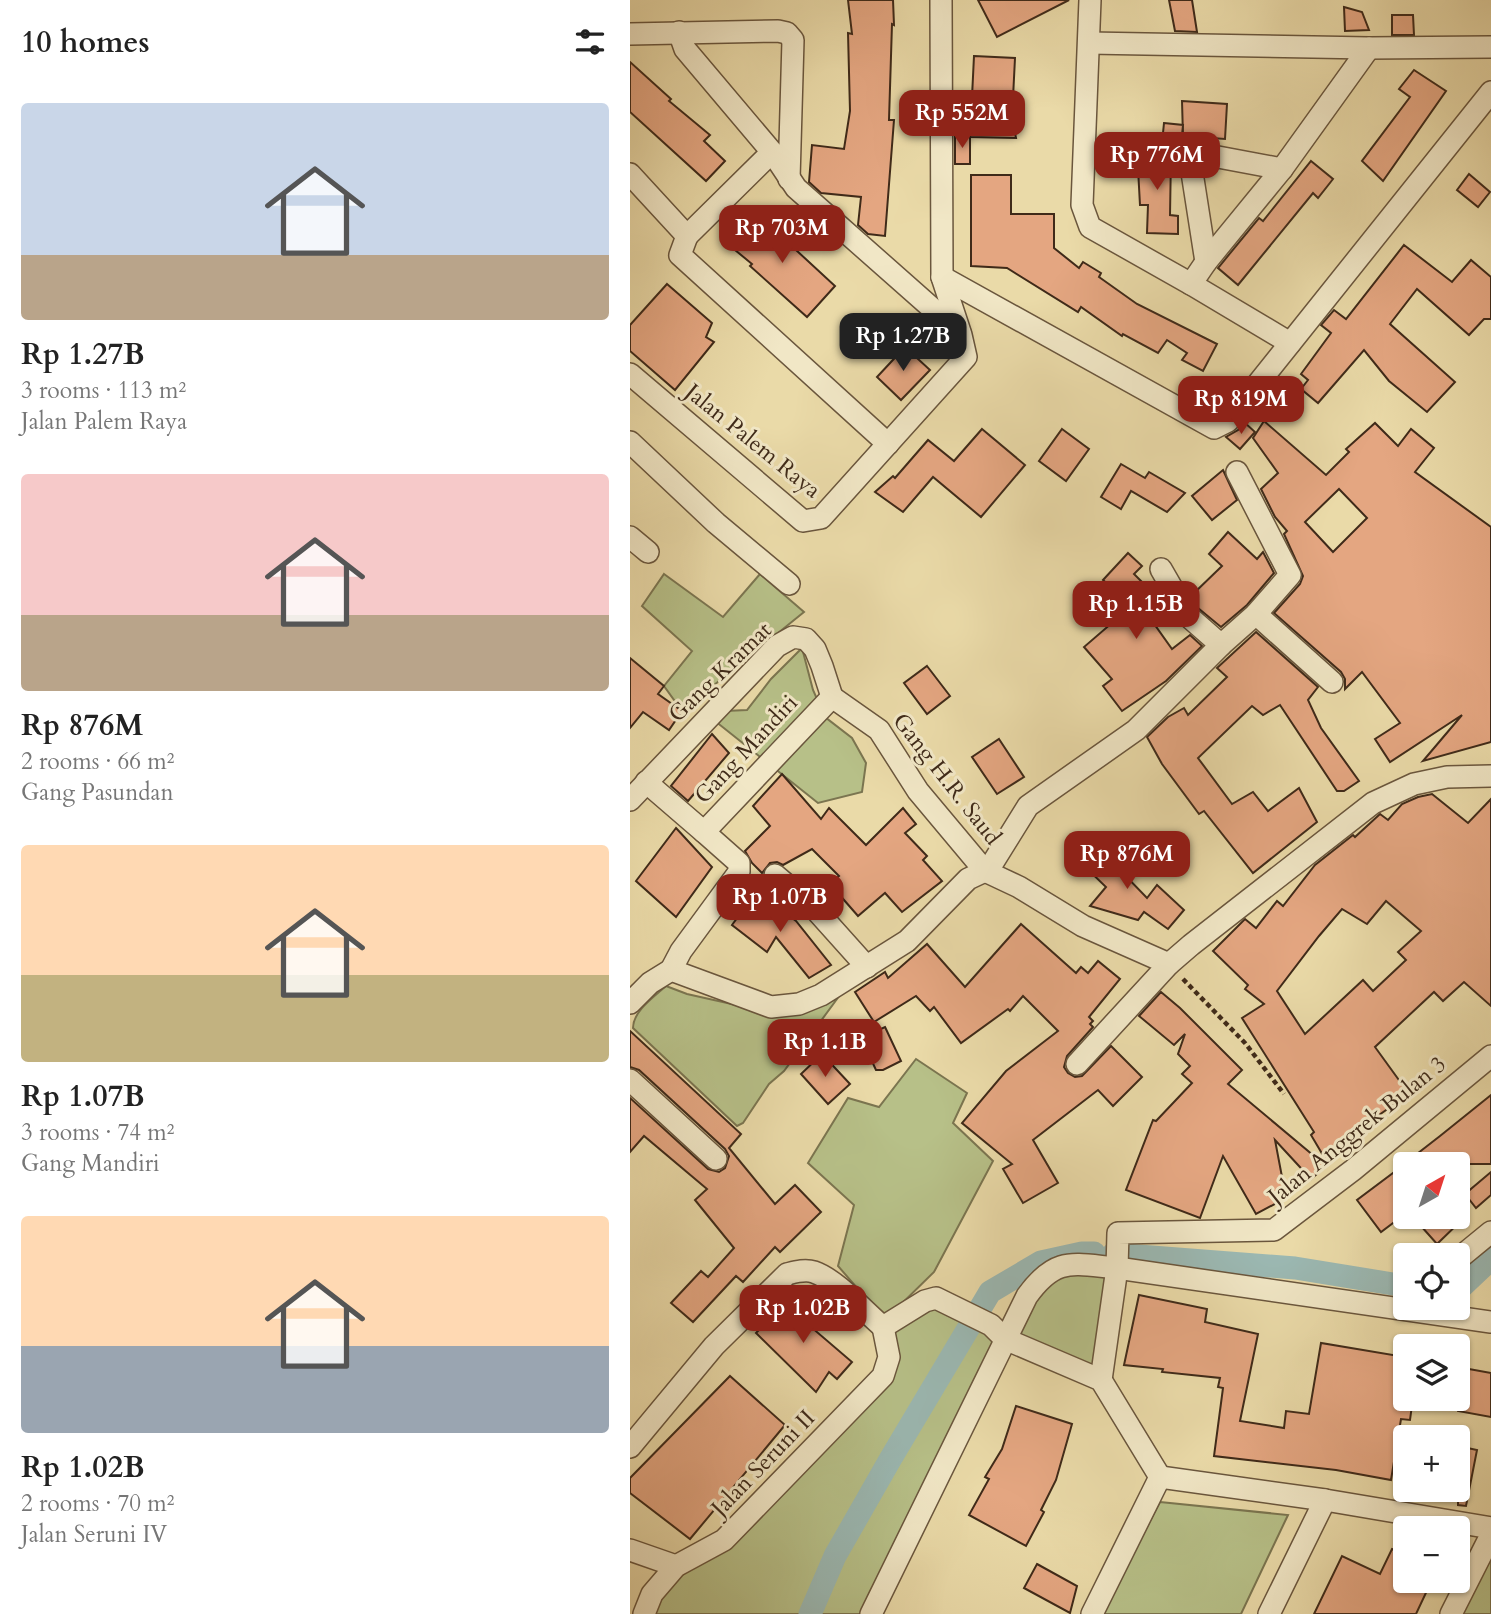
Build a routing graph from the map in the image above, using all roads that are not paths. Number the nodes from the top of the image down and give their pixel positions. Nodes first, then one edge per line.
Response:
1 (941, 0) edge
2 (1090, 0) edge
3 (679, 32) junction
4 (630, 34) edge
5 (1089, 43) junction
6 (1491, 47) edge
7 (1369, 48) junction
8 (1491, 92) edge
9 (772, 152) junction
10 (1282, 169) junction
11 (630, 174) edge
12 (789, 179) junction
13 (687, 236) junction
14 (1206, 262) junction
15 (942, 277) junction
16 (1191, 284) junction
17 (961, 335) junction
18 (1290, 344) junction
19 (630, 374) edge
20 (630, 442) edge
21 (888, 444) junction
22 (1237, 472) dead end
23 (630, 537) edge
24 (648, 552) dead end
25 (1161, 569) dead end
26 (789, 584) dead end
27 (1256, 614) junction
28 (1221, 645) junction
29 (1332, 681) dead end
30 (832, 696) junction
31 (1491, 776) edge
32 (646, 782) junction
33 (630, 800) edge
34 (704, 832) junction
35 (986, 871) junction
36 (775, 875) dead end
37 (1169, 964) junction
38 (867, 967) junction
39 (671, 970) junction
40 (630, 1003) edge
41 (1491, 1056) edge
42 (1077, 1064) dead end
43 (630, 1080) edge
44 (716, 1159) dead end
45 (1491, 1232) edge
46 (1470, 1249) edge
47 (1117, 1268) junction
48 (1393, 1305) edge
49 (1470, 1318) edge
50 (1491, 1322) edge
51 (883, 1328) junction
52 (1005, 1339) junction
53 (1101, 1380) junction
54 (630, 1447) edge
55 (1160, 1478) junction
56 (1325, 1500) junction
57 (1491, 1528) edge
58 (1491, 1535) edge
59 (630, 1550) edge
60 (676, 1566) junction
61 (644, 1614) edge
62 (871, 1614) edge
63 (1092, 1614) edge
64 (1269, 1614) edge
65 (1451, 1614) edge

1 - 15 street, Jalan Palem Raya
2 - 5 street
3 - 4 street
3 - 9 street
3 - 12 street
5 - 7 street
5 - 16 street
6 - 7 street
7 - 10 street
8 - 18 street
9 - 12 street
9 - 13 street
10 - 14 street
10 - 14 street
11 - 13 street
12 - 17 street
13 - 21 street
14 - 16 street
15 - 17 street, Jalan Palem Raya
15 - 18 street
16 - 18 street
17 - 21 street, Jalan Palem Raya
19 - 21 street, Jalan Palem Raya
20 - 26 street
22 - 27 street
23 - 24 street
25 - 28 street
27 - 28 street
27 - 29 street
28 - 35 street
30 - 32 street, Gang Kramat
30 - 34 street, Gang Mandiri
30 - 35 street, Gang H.R. Saud
31 - 37 street
32 - 33 street, Gang Kramat
32 - 34 street
34 - 39 street, Gang Mandiri
35 - 37 street
35 - 38 street
36 - 38 street
37 - 42 street
38 - 39 street
39 - 40 street
41 - 47 street, Jalan Anggrek Bulan 3
43 - 44 street
45 - 46 street
47 - 48 street
47 - 52 street
47 - 53 street, Jalan Anggrek Bulan 3
49 - 50 street
51 - 52 street
51 - 54 street
51 - 60 street, Jalan Seruni II
52 - 53 street
52 - 62 street
53 - 55 street
55 - 56 street
55 - 63 street
56 - 57 street
56 - 64 street
58 - 65 street
59 - 60 street
60 - 61 street, Jalan Seruni II

